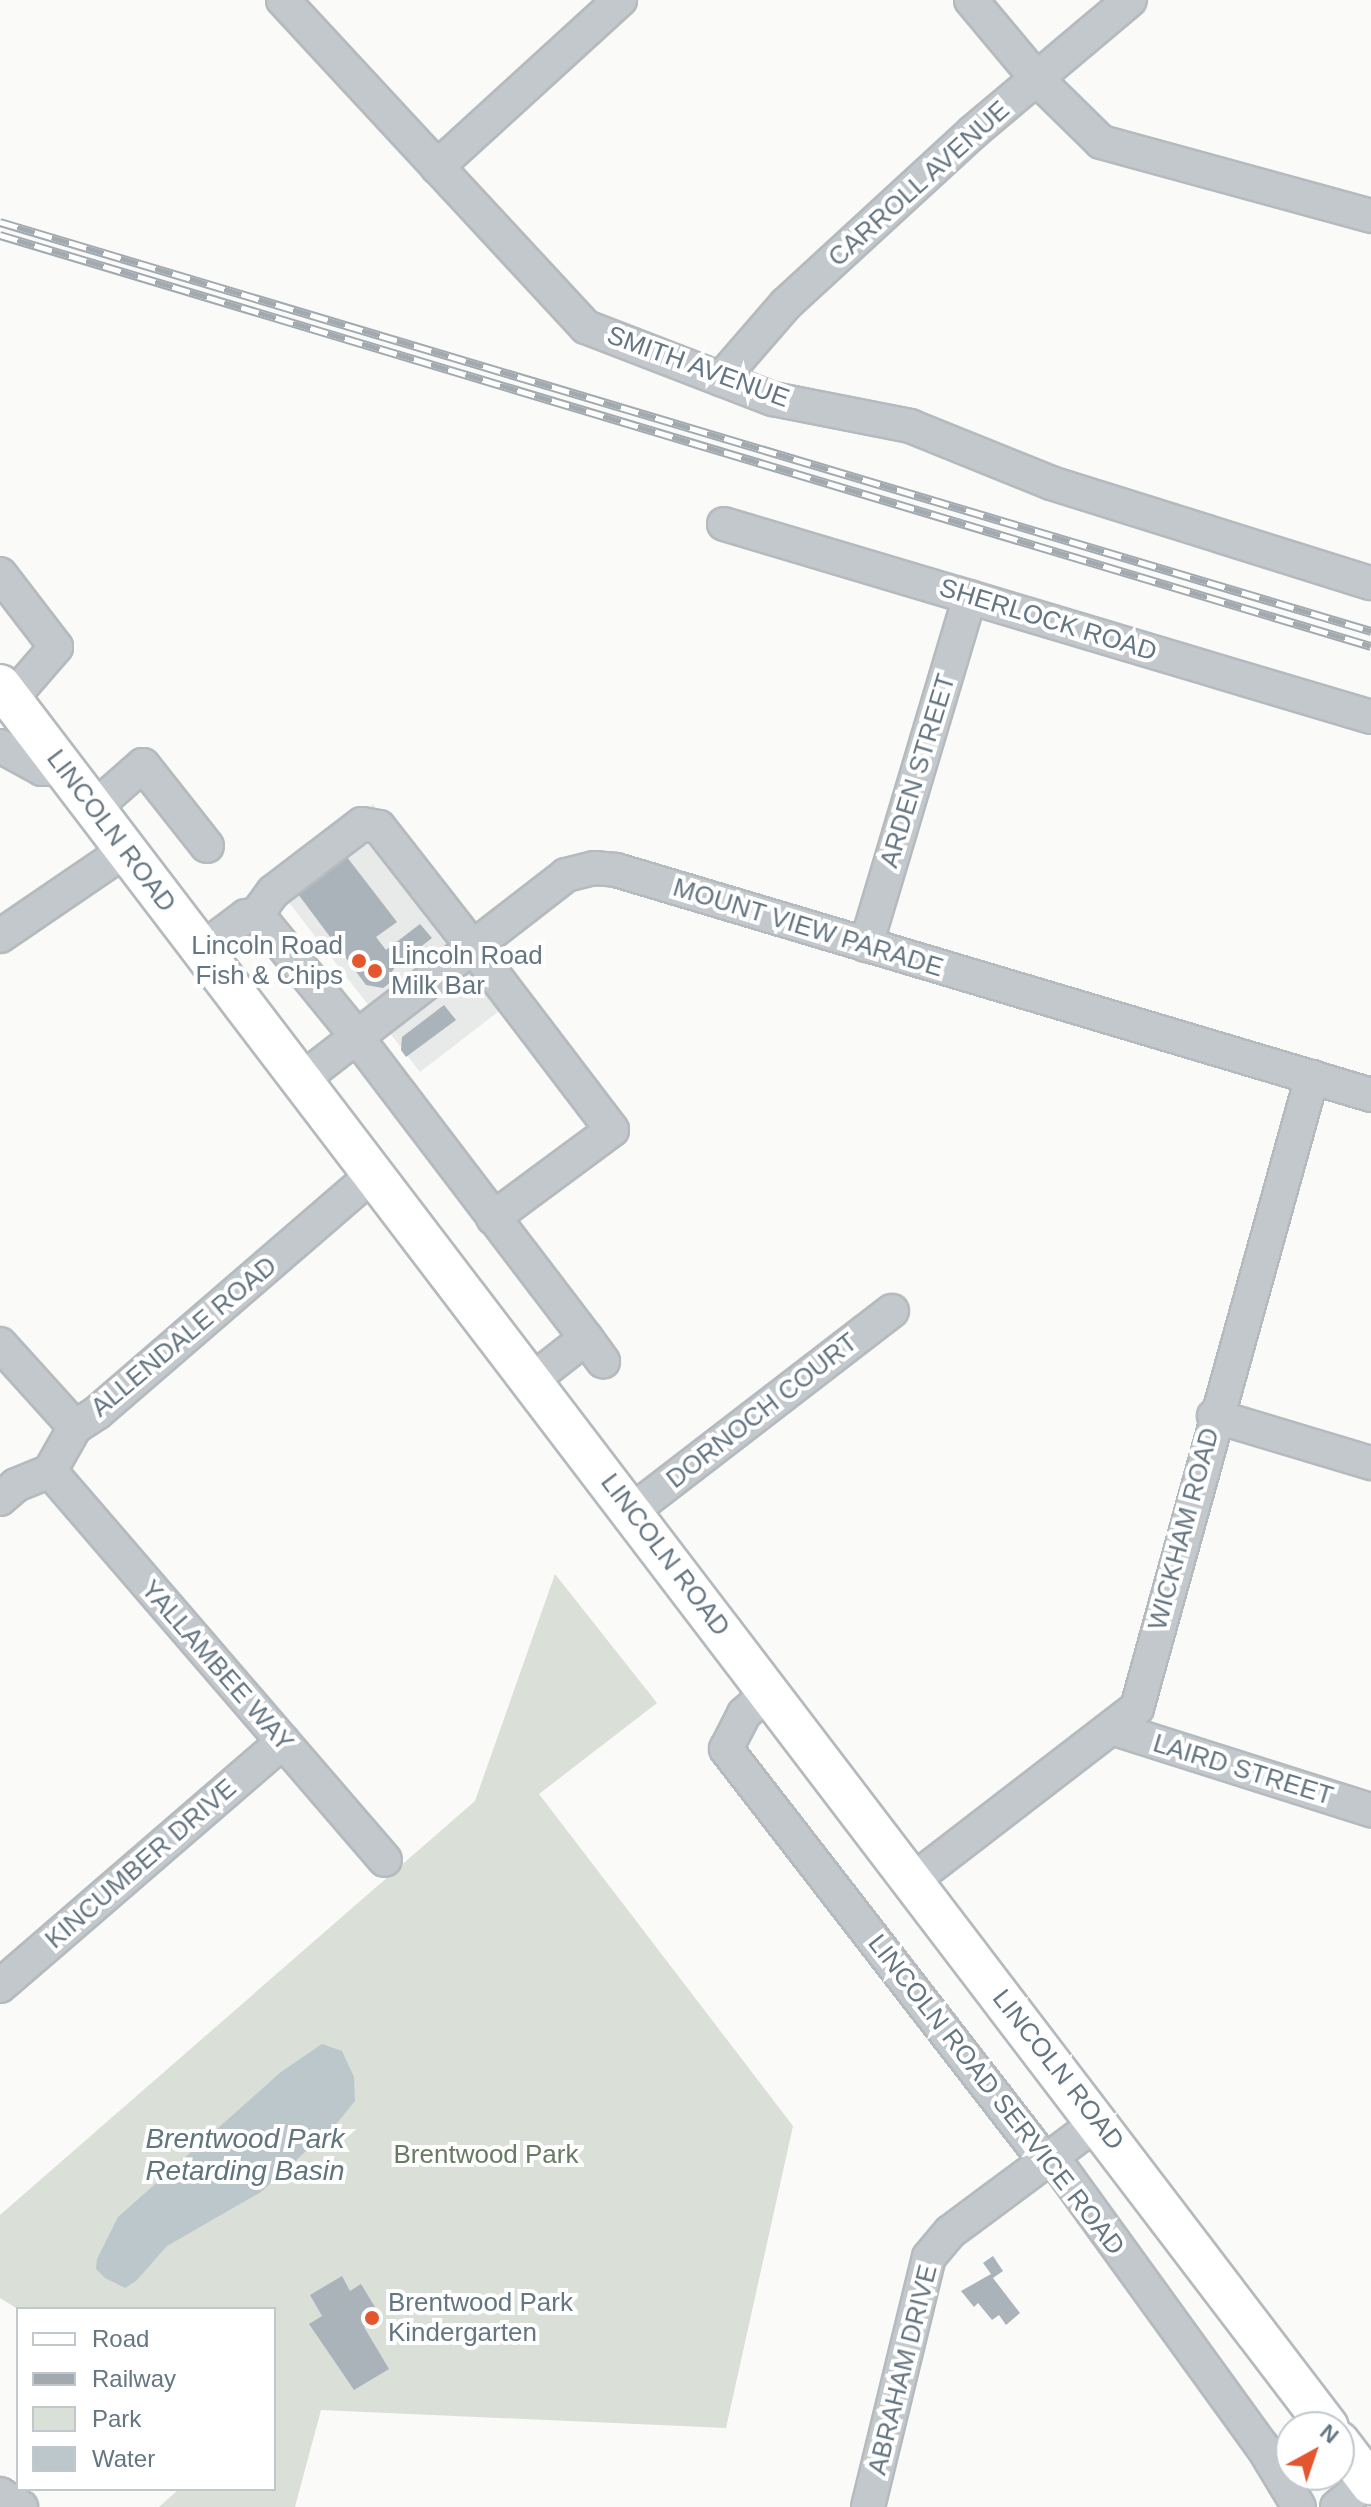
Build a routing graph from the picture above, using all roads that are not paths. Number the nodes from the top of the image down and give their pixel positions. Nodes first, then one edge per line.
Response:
1 (283, 0) edge
2 (620, 0) edge
3 (971, 0) edge
4 (1130, 0) edge
5 (1038, 80) junction
6 (437, 167) junction
7 (1371, 216) edge
8 (721, 379) junction
9 (724, 524) dead end
10 (0, 574) edge
11 (1371, 583) edge
12 (970, 597) junction
13 (5, 692) edge
14 (1371, 717) edge
15 (0, 746) edge
16 (63, 768) junction
17 (94, 808) junction
18 (207, 846) dead end
19 (126, 850) junction
20 (257, 914) junction
21 (0, 936) edge
22 (866, 945) junction
23 (472, 946) junction
24 (202, 949) junction
25 (357, 1037) junction
26 (1312, 1077) junction
27 (301, 1080) junction
28 (1371, 1095) edge
29 (374, 1174) junction
30 (493, 1218) junction
31 (892, 1311) dead end
32 (0, 1344) edge
33 (531, 1381) junction
34 (1214, 1416) junction
35 (75, 1427) junction
36 (1371, 1463) edge
37 (50, 1471) junction
38 (0, 1499) edge
39 (632, 1511) junction
40 (768, 1693) junction
41 (1115, 1729) junction
42 (283, 1742) junction
43 (1371, 1810) edge
44 (385, 1860) dead end
45 (912, 1881) junction
46 (0, 1986) edge
47 (1098, 2122) junction
48 (1050, 2160) junction
49 (1316, 2411) edge
50 (1355, 2463) edge
51 (1370, 2482) edge
52 (0, 2494) edge
53 (21, 2507) edge
54 (868, 2507) edge
55 (1299, 2507) edge
56 (1337, 2507) edge

1 - 6 street, SMITH AVENUE
2 - 6 street
3 - 5 street
4 - 5 street, CARROLL AVENUE
5 - 7 street
5 - 8 street, CARROLL AVENUE
6 - 8 street, SMITH AVENUE
8 - 11 street, SMITH AVENUE
9 - 12 street, SHERLOCK ROAD
10 - 13 street
12 - 14 street, SHERLOCK ROAD
12 - 22 street, ARDEN STREET
13 - 16 main road, LINCOLN ROAD
15 - 16 street
16 - 17 main road, LINCOLN ROAD
17 - 18 street
17 - 19 main road, LINCOLN ROAD
19 - 21 street
19 - 24 main road, LINCOLN ROAD
20 - 23 street
20 - 24 street
20 - 25 street
22 - 23 street, MOUNT VIEW PARADE
22 - 26 street, MOUNT VIEW PARADE
23 - 25 street, MOUNT VIEW PARADE
23 - 30 street
24 - 27 main road, LINCOLN ROAD
25 - 27 street, MOUNT VIEW PARADE
25 - 30 street
26 - 28 street, MOUNT VIEW PARADE
26 - 34 street, WICKHAM ROAD
27 - 29 main road, LINCOLN ROAD
29 - 33 main road, LINCOLN ROAD
29 - 35 street, ALLENDALE ROAD
30 - 33 street
31 - 39 street, DORNOCH COURT
32 - 35 street
33 - 39 main road, LINCOLN ROAD
34 - 36 street
34 - 41 street, WICKHAM ROAD
35 - 37 street, ALLENDALE ROAD
37 - 38 street
37 - 42 street, YALLAMBEE WAY
39 - 40 main road, LINCOLN ROAD
40 - 45 main road, LINCOLN ROAD
40 - 48 street, LINCOLN ROAD SERVICE ROAD
41 - 43 street, LAIRD STREET
41 - 45 street, WICKHAM ROAD
42 - 44 street, YALLAMBEE WAY
42 - 46 street, KINCUMBER DRIVE
45 - 47 main road, LINCOLN ROAD
47 - 48 street, ABRAHAM DRIVE
47 - 49 main road, LINCOLN ROAD
48 - 54 street, ABRAHAM DRIVE
48 - 55 street, LINCOLN ROAD SERVICE ROAD
50 - 51 main road
51 - 56 street
52 - 53 street

